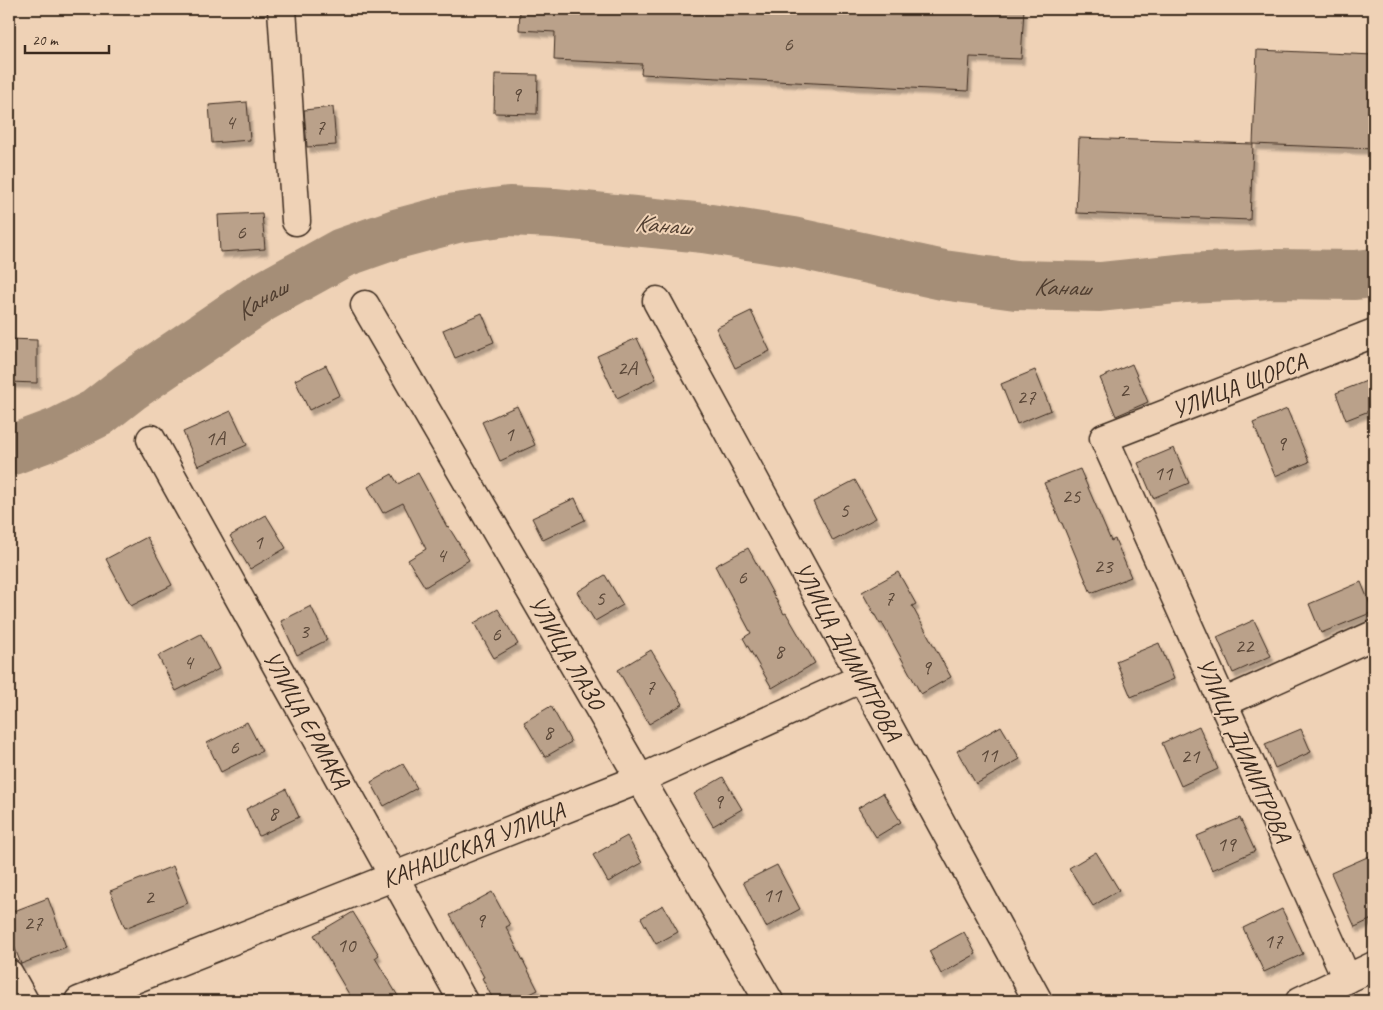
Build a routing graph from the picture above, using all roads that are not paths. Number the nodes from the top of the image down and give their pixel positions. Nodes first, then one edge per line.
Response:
1 (282, 9) edge
2 (296, 221) dead end
3 (658, 301) dead end
4 (365, 305) dead end
5 (1374, 333) edge
6 (1104, 438) joint
7 (151, 439) dead end
8 (1374, 635) edge
9 (862, 678) junction
10 (1223, 703) junction
11 (640, 779) junction
12 (394, 877) junction
13 (1374, 966) edge
14 (9, 974) edge
15 (1347, 979) junction
16 (1305, 1000) edge
17 (24, 1001) edge
18 (78, 1001) edge
19 (463, 1001) edge
20 (769, 1001) edge
21 (1038, 1001) edge

1 - 2 street
3 - 9 street, УЛИЦА ДИМИТРОВА
4 - 11 street, УЛИЦА ЛАЗО
5 - 6 street, УЛИЦА ЩОРСА
6 - 10 street, УЛИЦА ДИМИТРОВА
7 - 12 street, УЛИЦА ЕРМАКА
8 - 10 street
9 - 11 street, КАНАШСКАЯ УЛИЦА
9 - 21 street, УЛИЦА ДИМИТРОВА
10 - 15 street, УЛИЦА ДИМИТРОВА
11 - 12 street, КАНАШСКАЯ УЛИЦА
11 - 20 street, УЛИЦА ЛАЗО
12 - 18 street, КАНАШСКАЯ УЛИЦА
12 - 19 street, УЛИЦА ЕРМАКА
13 - 15 street
14 - 17 street
15 - 16 street

